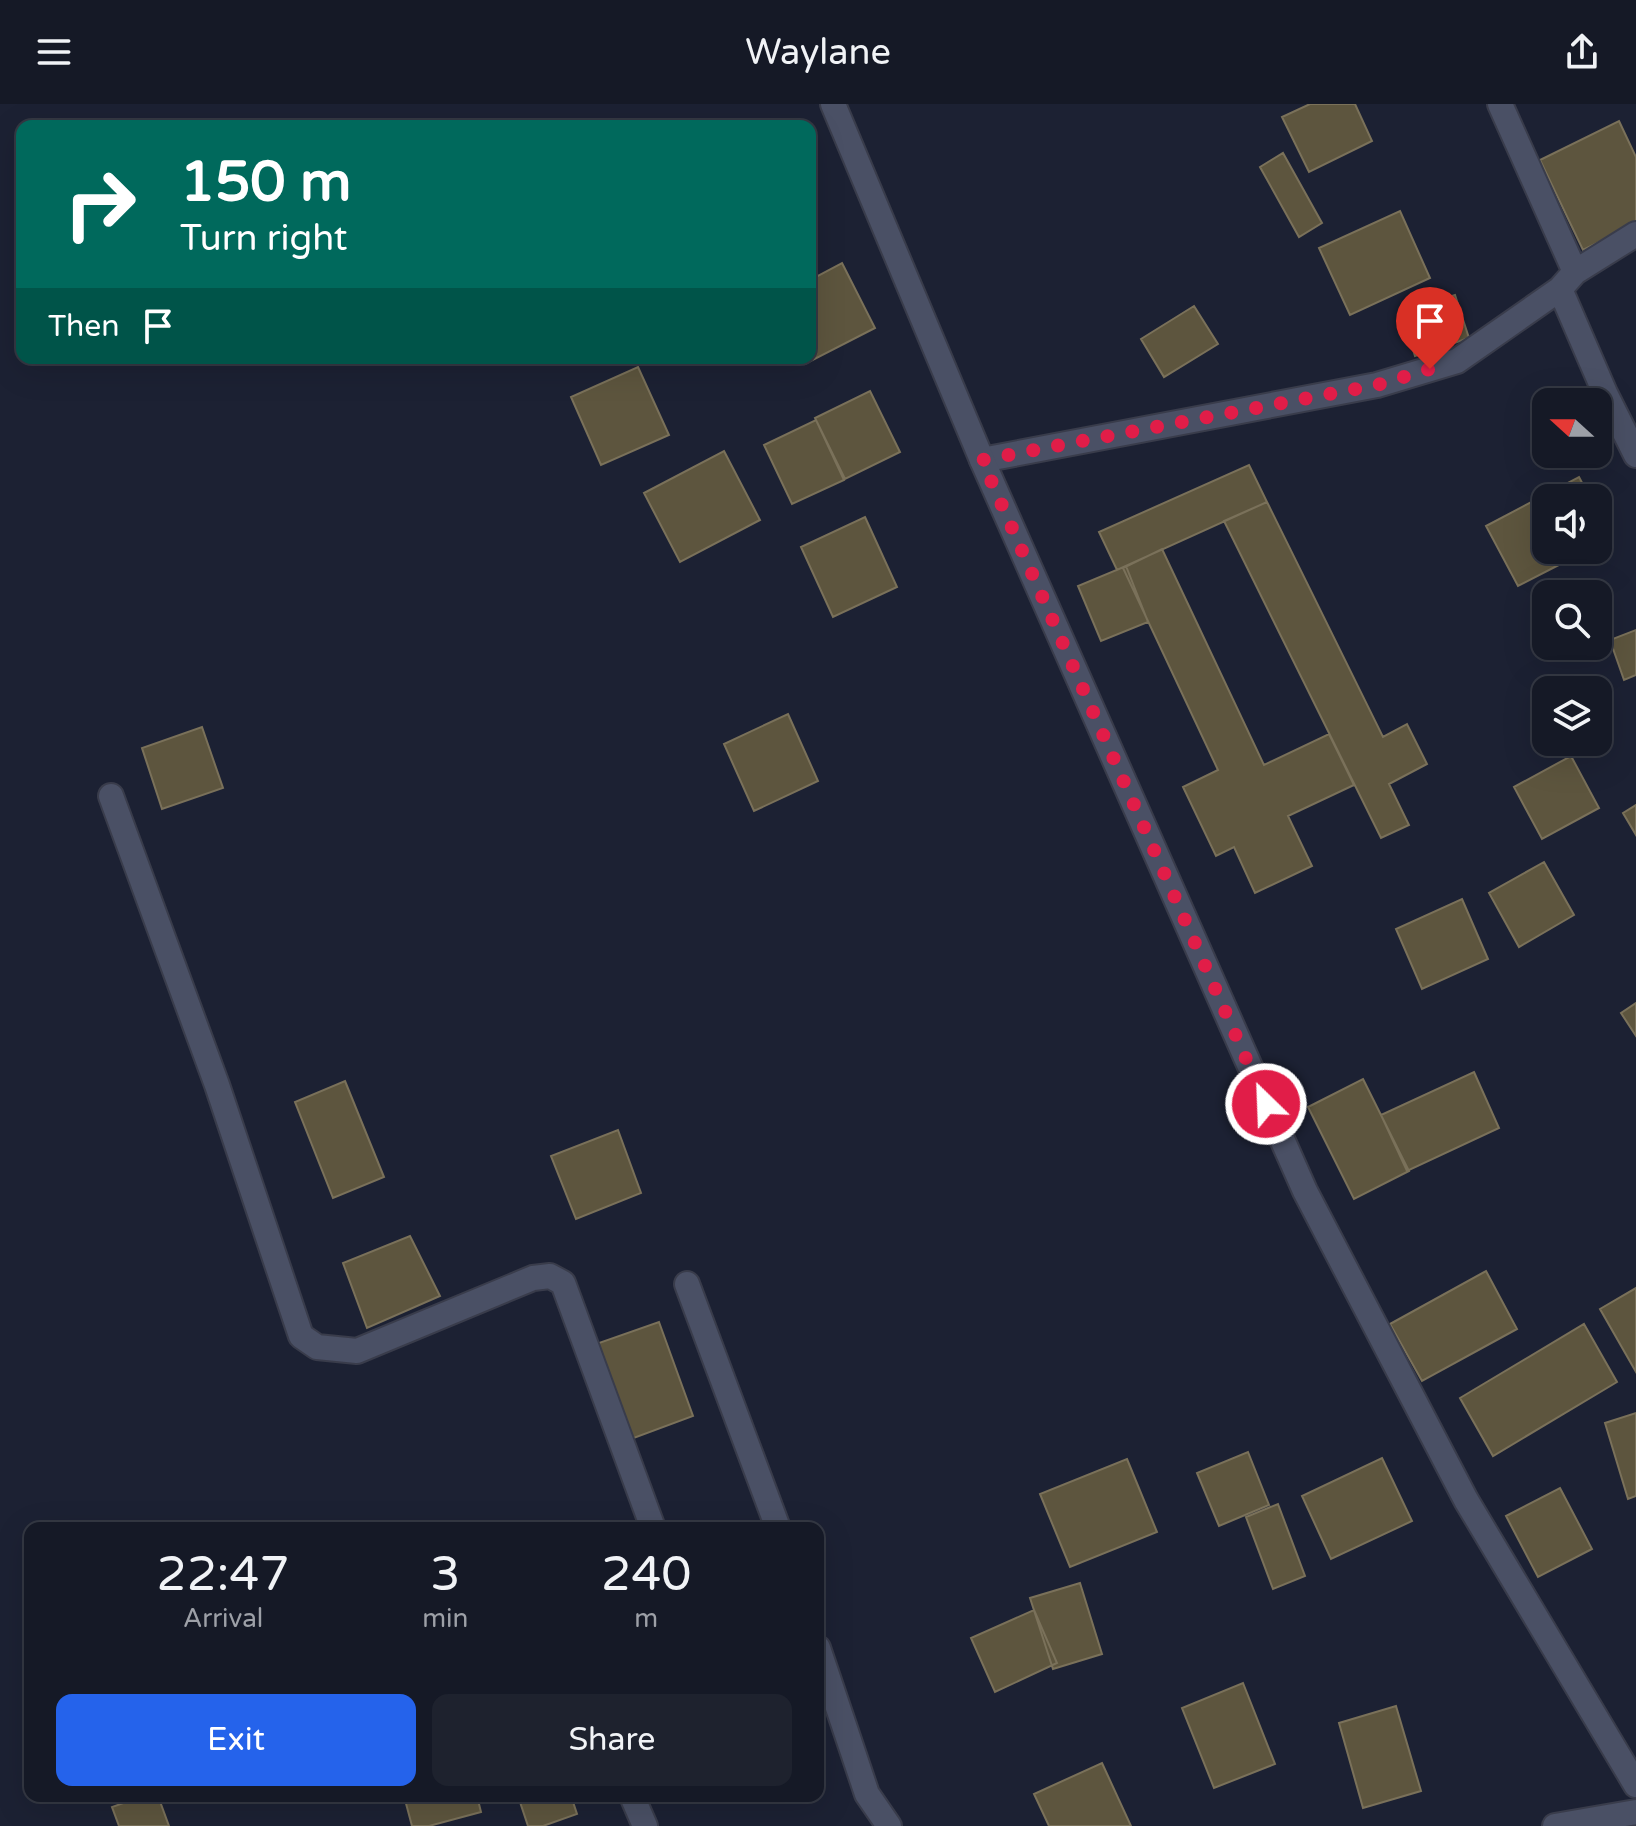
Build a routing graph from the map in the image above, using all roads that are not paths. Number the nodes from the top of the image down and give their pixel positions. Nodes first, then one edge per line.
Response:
1 (833, 104) edge
2 (1500, 104) edge
3 (1636, 234) edge
4 (1568, 280) junction
5 (1636, 455) edge
6 (982, 460) junction
7 (111, 796) dead end
8 (687, 1284) dead end
9 (651, 1522) edge
10 (776, 1522) edge
11 (824, 1666) edge
12 (1636, 1785) edge
13 (635, 1802) edge
14 (1636, 1812) edge
15 (645, 1826) edge
16 (889, 1826) edge
17 (1555, 1826) edge

1 - 6 street
2 - 4 street
3 - 4 street
4 - 5 street
4 - 6 street
6 - 12 street
7 - 9 street
8 - 10 street
11 - 16 street
13 - 15 street
14 - 17 street

